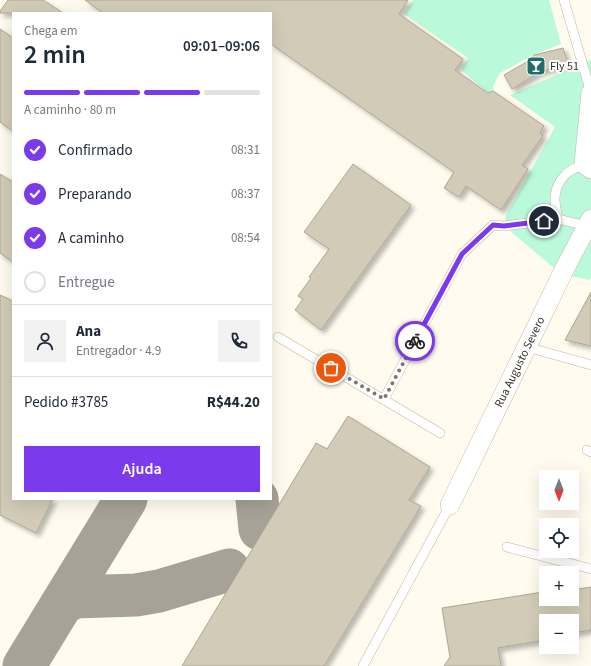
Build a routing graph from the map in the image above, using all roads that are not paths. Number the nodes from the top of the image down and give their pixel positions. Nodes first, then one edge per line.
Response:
1 (564, 0) edge
2 (591, 93) edge
3 (587, 167) edge
4 (558, 219) junction
5 (589, 222) edge
6 (278, 337) dead end
7 (527, 347) junction
8 (591, 365) edge
9 (384, 399) junction
10 (440, 433) dead end
11 (450, 505) joint
12 (507, 547) dead end
13 (591, 570) edge
14 (363, 666) edge

1 - 2 lane
2 - 3 street
3 - 4 lane
4 - 5 lane
4 - 9 lane
5 - 7 street, Rua Augusto Severo
6 - 9 lane
7 - 8 lane
7 - 11 street, Rua Augusto Severo
9 - 10 lane
11 - 14 lane
12 - 13 lane

